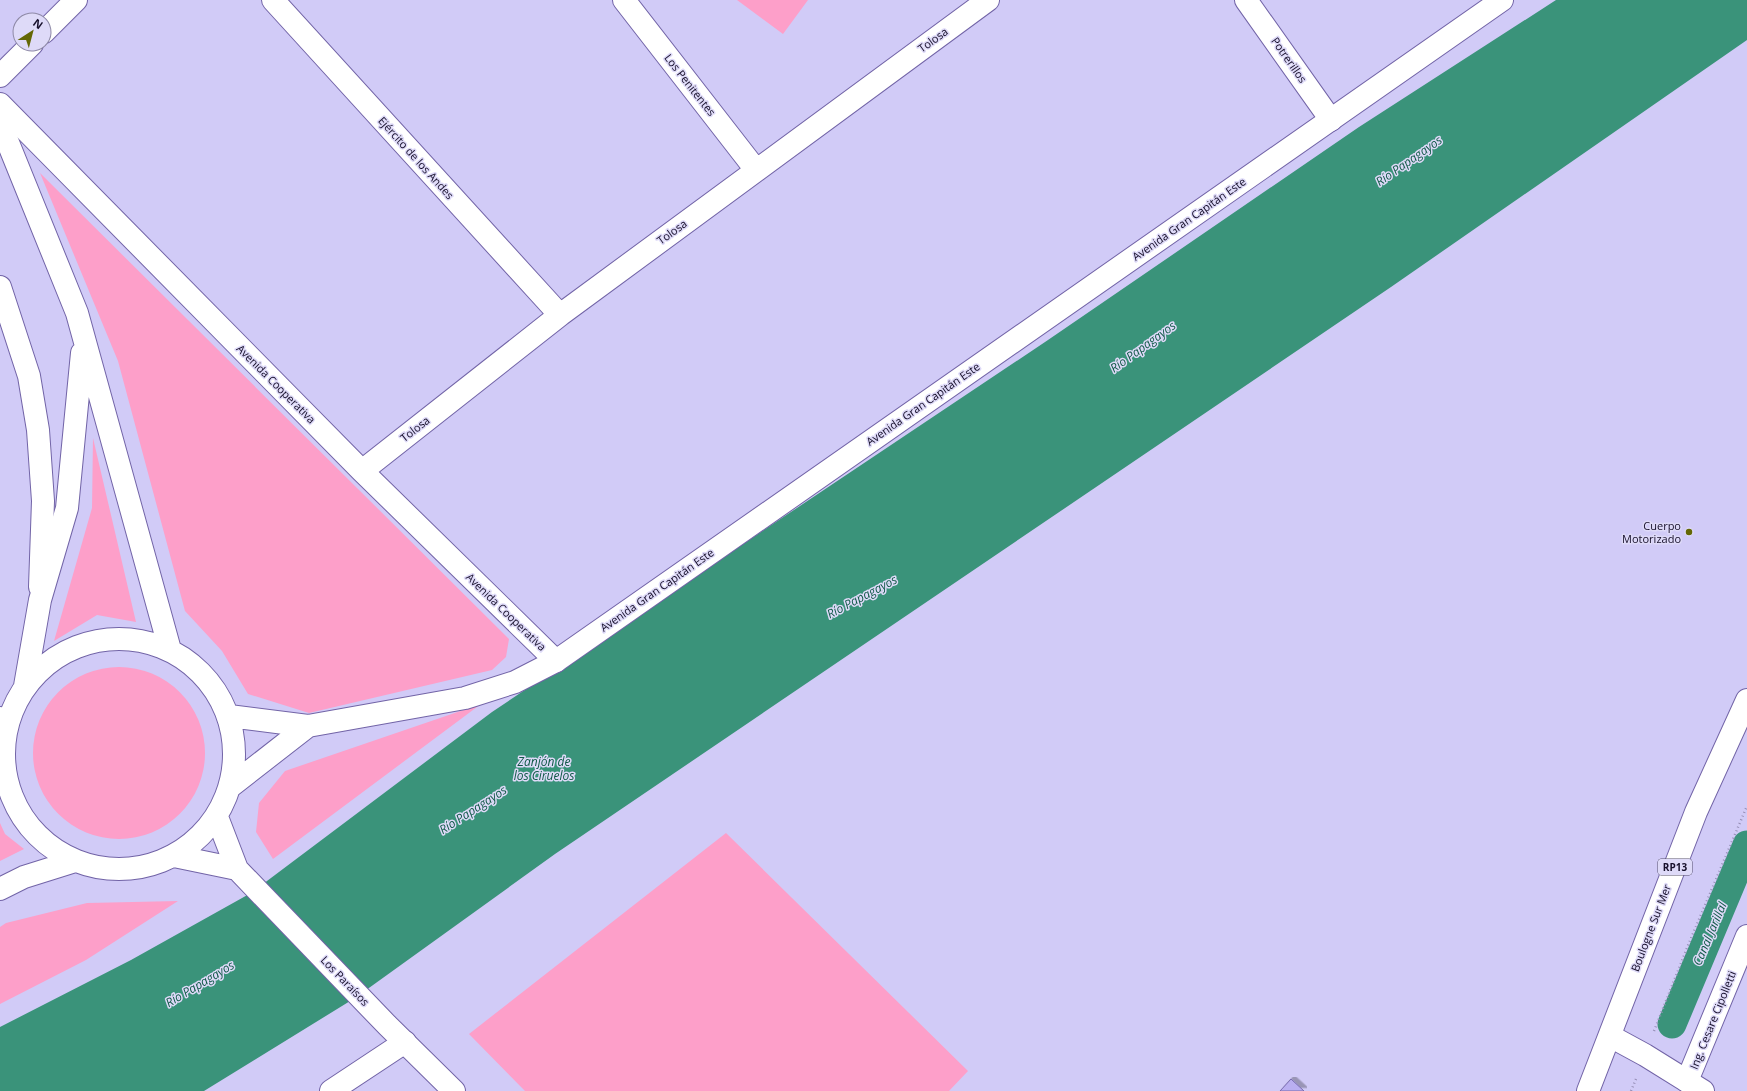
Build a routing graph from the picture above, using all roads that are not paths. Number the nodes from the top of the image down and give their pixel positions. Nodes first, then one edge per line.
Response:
1 (76, 0) edge
2 (273, 0) edge
3 (624, 0) edge
4 (988, 0) edge
5 (1246, 0) edge
6 (1502, 0) edge
7 (52, 24) edge
8 (24, 52) edge
9 (0, 76) edge
10 (0, 104) edge
11 (1331, 120) junction
12 (0, 123) edge
13 (756, 170) junction
14 (0, 288) edge
15 (560, 315) junction
16 (84, 340) junction
17 (362, 471) junction
18 (40, 600) junction
19 (170, 650) junction
20 (556, 661) junction
21 (25, 686) junction
22 (1747, 700) edge
23 (229, 716) junction
24 (3, 719) edge
25 (308, 726) junction
26 (2, 764) edge
27 (231, 786) junction
28 (217, 816) junction
29 (174, 856) junction
30 (75, 861) junction
31 (244, 876) junction
32 (0, 889) edge
33 (1747, 936) edge
34 (1610, 1036) junction
35 (404, 1042) junction
36 (1695, 1086) edge
37 (331, 1091) edge
38 (454, 1091) edge
39 (1588, 1091) edge

1 - 7 street
2 - 15 street, Ejército de los Andes
3 - 13 street, Los Penitentes
4 - 13 street, Tolosa
5 - 11 street, Potrerillos
6 - 11 street, Avenida Gran Capitán Este
8 - 9 street
10 - 17 street, Avenida Cooperativa
11 - 20 street, Avenida Gran Capitán Este
12 - 16 street
13 - 15 street, Tolosa
14 - 18 street
15 - 17 street, Tolosa
16 - 18 street
16 - 19 street
17 - 20 street, Avenida Cooperativa
18 - 21 street
19 - 21 street
19 - 23 street
20 - 25 street, Avenida Gran Capitán Este
21 - 24 street
22 - 34 street, Boulogne Sur Mer / RP13
23 - 25 street, Avenida Gran Capitán Este
23 - 27 street
24 - 26 street
25 - 27 street, Avenida Gran Capitán Este
26 - 30 street
27 - 28 street
28 - 29 street
28 - 31 street, Los Paraísos
29 - 30 street
29 - 31 street
30 - 32 street
31 - 35 street, Los Paraísos
33 - 36 street, Ing. Cesare Cipolletti
34 - 36 street
34 - 39 street, Boulogne Sur Mer / RP13
35 - 37 street
35 - 38 street, Los Paraísos

